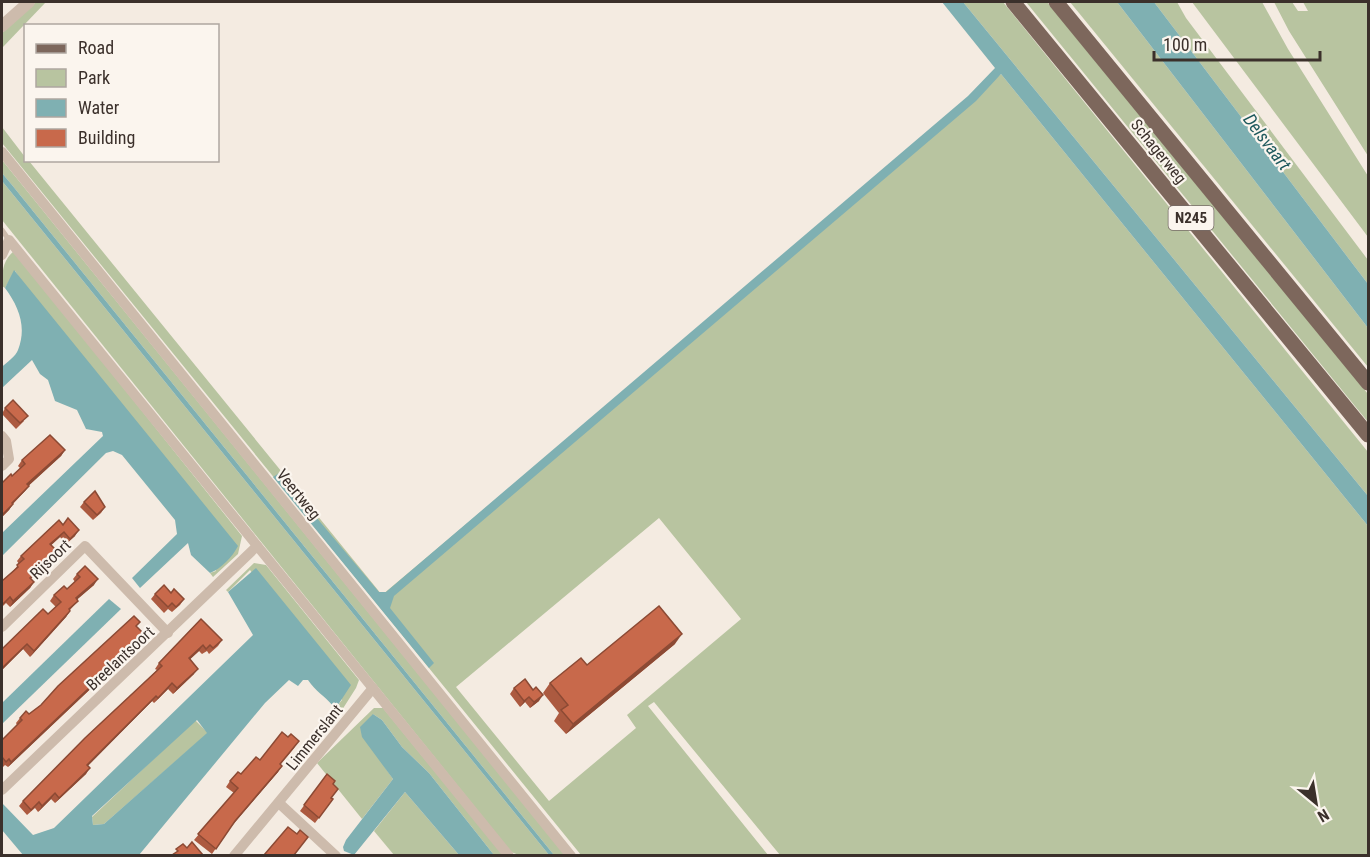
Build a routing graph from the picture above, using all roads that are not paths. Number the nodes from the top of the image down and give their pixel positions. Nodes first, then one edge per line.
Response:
1 (29, 2) edge
2 (1013, 2) edge
3 (1056, 2) edge
4 (4, 23) edge
5 (2, 152) edge
6 (2, 230) edge
7 (9, 240) junction
8 (2, 255) edge
9 (1368, 383) edge
10 (1368, 435) edge
11 (2, 436) edge
12 (2, 466) edge
13 (257, 546) junction
14 (2, 627) edge
15 (168, 633) junction
16 (373, 688) junction
17 (2, 789) edge
18 (280, 804) junction
19 (234, 855) edge
20 (336, 855) edge
21 (509, 855) edge
22 (571, 855) edge

1 - 4 street
2 - 10 main road, Schagerweg / N245
3 - 9 main road, Schagerweg / N245
5 - 22 street, Veertweg
6 - 7 lane
7 - 8 street
7 - 13 street
11 - 12 street
13 - 15 street, Breelantsoort
13 - 16 street
14 - 15 street, Rijsoort
15 - 17 street, Breelantsoort
16 - 18 street, Limmerslant
16 - 21 street
18 - 19 street, Limmerslant
18 - 20 street

